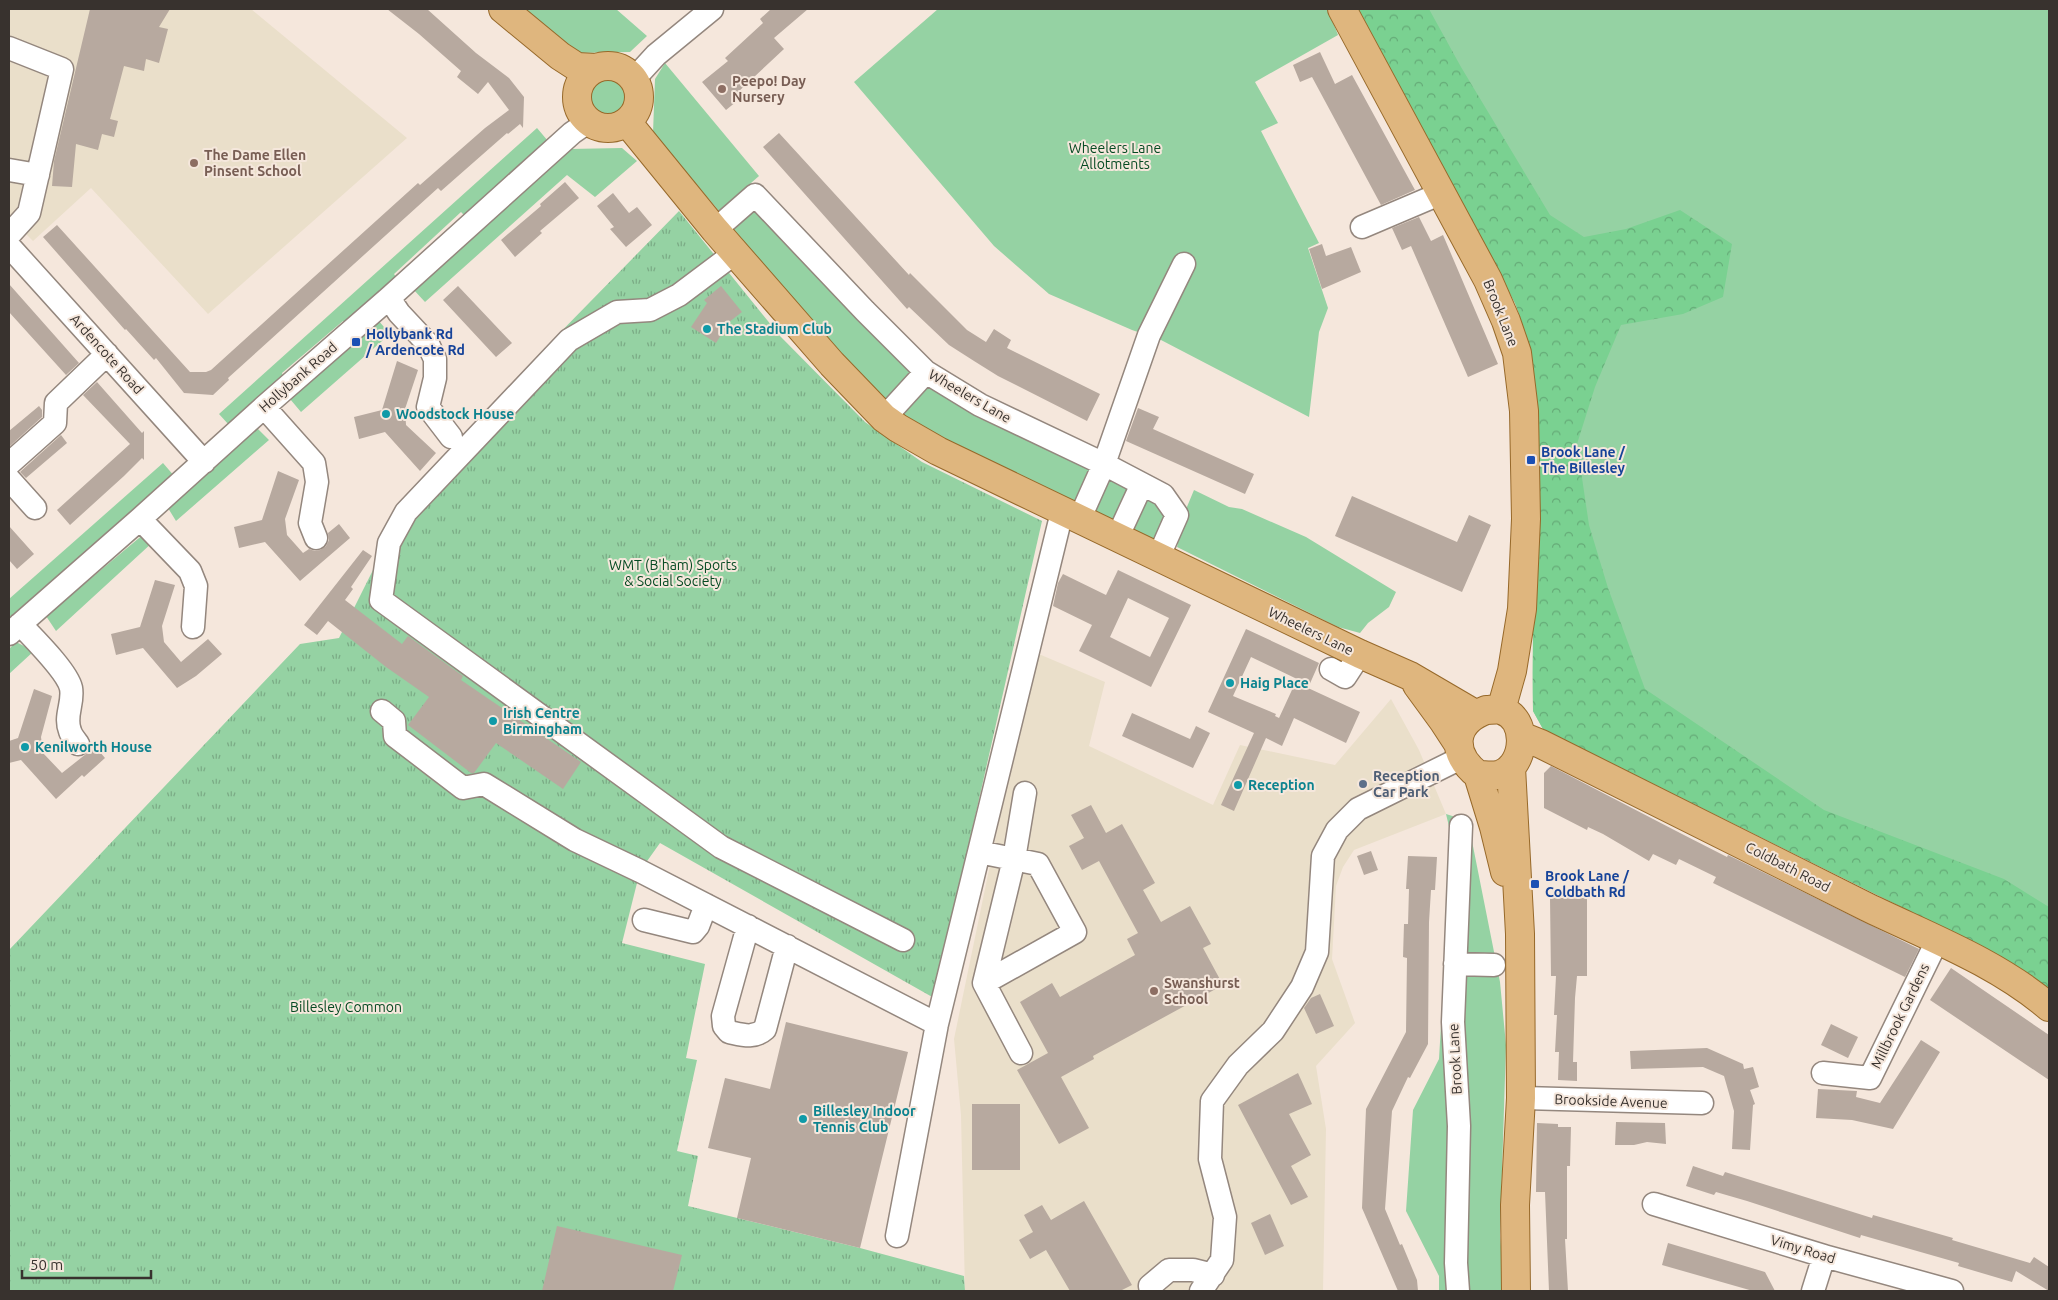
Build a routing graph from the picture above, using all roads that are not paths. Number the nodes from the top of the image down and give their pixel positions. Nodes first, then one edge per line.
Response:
1 (503, 9) edge
2 (712, 9) edge
3 (1342, 9) edge
4 (9, 48) edge
5 (560, 56) junction
6 (596, 68) junction
7 (634, 79) junction
8 (577, 90) junction
9 (588, 122) junction
10 (627, 122) junction
11 (9, 170) edge
12 (38, 175) junction
13 (1442, 193) junction
14 (1362, 228) dead end
15 (715, 230) junction
16 (9, 235) edge
17 (9, 246) edge
18 (735, 252) junction
19 (1184, 264) dead end
20 (389, 298) junction
21 (107, 354) junction
22 (926, 372) junction
23 (264, 407) junction
24 (884, 418) junction
25 (451, 437) dead end
26 (204, 462) junction
27 (9, 464) edge
28 (1104, 464) junction
29 (9, 479) edge
30 (1142, 484) junction
31 (35, 508) dead end
32 (1071, 516) junction
33 (140, 519) junction
34 (316, 538) dead end
35 (1117, 538) junction
36 (1158, 558) junction
37 (193, 627) dead end
38 (14, 629) edge
39 (1360, 654) junction
40 (1331, 669) dead end
41 (1410, 676) junction
42 (1502, 710) junction
43 (382, 711) dead end
44 (1475, 714) junction
45 (1521, 736) junction
46 (78, 744) dead end
47 (1466, 759) junction
48 (1511, 768) junction
49 (1025, 793) dead end
50 (1461, 826) dead end
51 (979, 852) junction
52 (1014, 859) junction
53 (706, 905) junction
54 (644, 920) dead end
55 (748, 926) junction
56 (1520, 934) junction
57 (1938, 939) junction
58 (903, 940) dead end
59 (787, 946) junction
60 (1456, 964) junction
61 (1494, 965) dead end
62 (984, 983) junction
63 (2049, 1007) edge
64 (937, 1024) junction
65 (1021, 1053) dead end
66 (1823, 1073) dead end
67 (1521, 1098) junction
68 (1702, 1104) dead end
69 (1654, 1204) dead end
70 (897, 1236) dead end
71 (1824, 1256) junction
72 (1207, 1283) edge
73 (1150, 1291) edge
74 (1458, 1291) edge
75 (1516, 1291) edge
76 (1813, 1291) edge
77 (1952, 1291) edge

1 - 5 main road
2 - 7 street
3 - 13 main road, Brook Lane
4 - 12 street
5 - 6 main road
5 - 8 main road
6 - 7 main road
6 - 8 main road
7 - 10 main road
8 - 9 main road
9 - 10 main road
9 - 20 street, Hollybank Road
10 - 15 main road, Wheelers Lane
11 - 12 street
12 - 16 street
13 - 14 street
13 - 42 main road, Brook Lane
15 - 18 main road, Wheelers Lane
15 - 22 street, Wheelers Lane
17 - 21 street, Ardencote Road
18 - 24 main road, Wheelers Lane
18 - 58 street
19 - 28 street
20 - 23 street, Hollybank Road
20 - 25 street
21 - 26 street, Ardencote Road
21 - 27 street
22 - 24 street
22 - 28 street, Wheelers Lane
23 - 26 street, Hollybank Road
23 - 34 street
24 - 32 main road, Wheelers Lane
26 - 33 street, Hollybank Road
28 - 30 street, Wheelers Lane
28 - 32 street
29 - 31 street
30 - 35 street
30 - 36 street, Wheelers Lane
32 - 35 main road, Wheelers Lane
32 - 51 street
33 - 37 street
33 - 38 street, Hollybank Road
35 - 36 main road, Wheelers Lane
36 - 39 main road, Wheelers Lane
38 - 46 street
39 - 40 street
39 - 41 main road, Wheelers Lane
41 - 44 main road, Wheelers Lane
41 - 47 main road, Wheelers Lane
42 - 44 main road
42 - 45 main road
43 - 53 street
44 - 47 main road
45 - 48 main road
45 - 57 main road, Coldbath Road
47 - 48 main road
47 - 56 main road
47 - 72 street
48 - 56 main road
49 - 52 street
50 - 60 street, Brook Lane
51 - 52 street
51 - 64 street
52 - 62 street
52 - 62 street
53 - 54 street
53 - 55 street
55 - 59 street
55 - 59 street
56 - 67 main road
57 - 63 main road, Coldbath Road
57 - 66 street, Millbrook Gardens
59 - 64 street
60 - 61 street
60 - 74 street, Brook Lane
62 - 65 street
64 - 70 street
67 - 68 street, Brookside Avenue
67 - 75 main road
69 - 71 street, Vimy Road
71 - 76 street
71 - 77 street, Vimy Road
72 - 73 street

